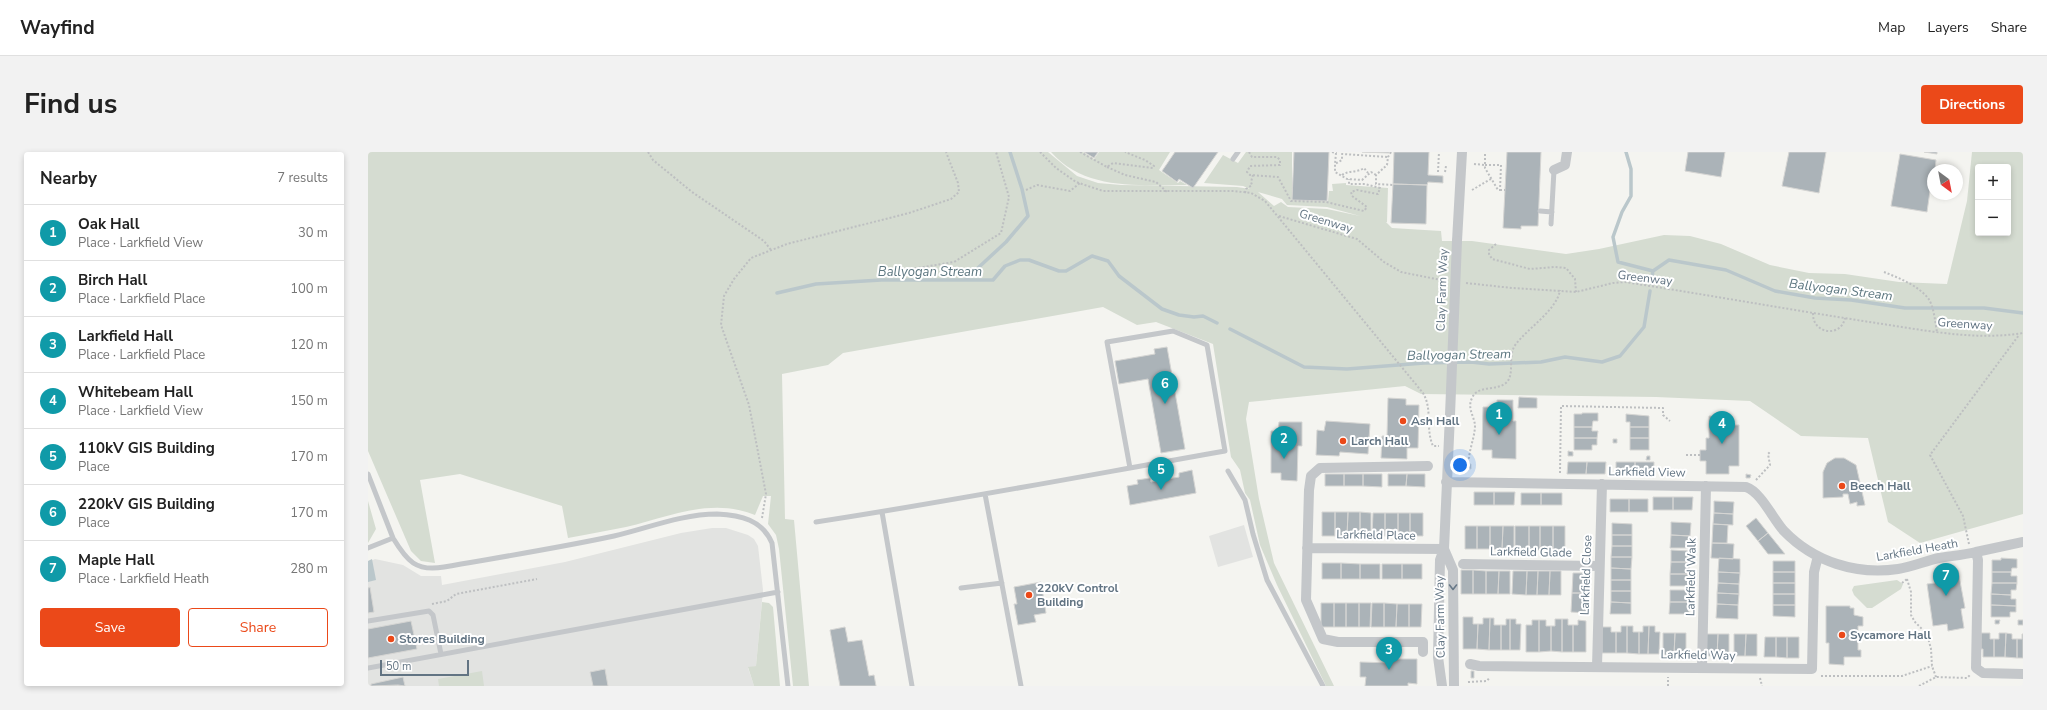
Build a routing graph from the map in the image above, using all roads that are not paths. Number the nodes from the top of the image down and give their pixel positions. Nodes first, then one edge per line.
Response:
1 (1238, 152) edge
2 (1462, 152) edge
3 (1567, 152) edge
4 (1233, 159) dead end
5 (1554, 170) joint
6 (1540, 211) dead end
7 (1552, 212) junction
8 (1551, 224) dead end
9 (1428, 466) dead end
10 (1130, 468) junction
11 (1228, 470) dead end
12 (368, 474) edge
13 (1446, 482) junction
14 (1602, 484) junction
15 (1706, 486) junction
16 (985, 494) junction
17 (882, 512) junction
18 (816, 522) dead end
19 (393, 538) junction
20 (2023, 542) edge
21 (368, 548) edge
22 (1307, 548) junction
23 (1444, 549) junction
24 (1976, 552) junction
25 (1818, 556) junction
26 (1463, 564) dead end
27 (1599, 566) junction
28 (1002, 583) junction
29 (961, 588) dead end
30 (778, 592) junction
31 (368, 621) edge
32 (1423, 652) dead end
33 (441, 654) junction
34 (1470, 664) dead end
35 (1597, 667) junction
36 (368, 668) edge
37 (1702, 668) junction
38 (2023, 674) edge
39 (788, 686) edge
40 (912, 686) edge
41 (1021, 686) edge
42 (1323, 686) edge
43 (1442, 686) edge
44 (1454, 686) edge

1 - 4 lane
2 - 13 street, Clay Farm Way, bridge
3 - 5 street
5 - 7 lane
6 - 7 lane
7 - 8 lane
9 - 22 street
10 - 10 lane
10 - 16 lane
11 - 42 lane
12 - 19 lane
13 - 14 street, Larkfield View
13 - 23 street, Clay Farm Way
14 - 15 street, Larkfield View
14 - 27 street, Larkfield Close
15 - 25 street, Larkfield View
15 - 37 street, Larkfield Walk
16 - 17 lane
16 - 28 lane
17 - 18 lane
17 - 40 lane
19 - 21 lane
19 - 30 lane
20 - 24 street, Larkfield Heath
22 - 23 street, Larkfield Place
22 - 32 street
23 - 43 street, Clay Farm Way
23 -> 44 street, Clay Farm Way
24 - 25 street, Larkfield Heath
24 - 38 street, Larkfield Heath
25 - 37 street, Larkfield Way
26 - 27 street, Larkfield Glade
27 - 35 street, Larkfield Close
28 - 29 lane
28 - 41 lane
30 - 33 lane
30 - 39 lane
31 - 33 lane
33 - 36 lane
34 - 35 street, Larkfield Way
35 - 37 street, Larkfield Way

